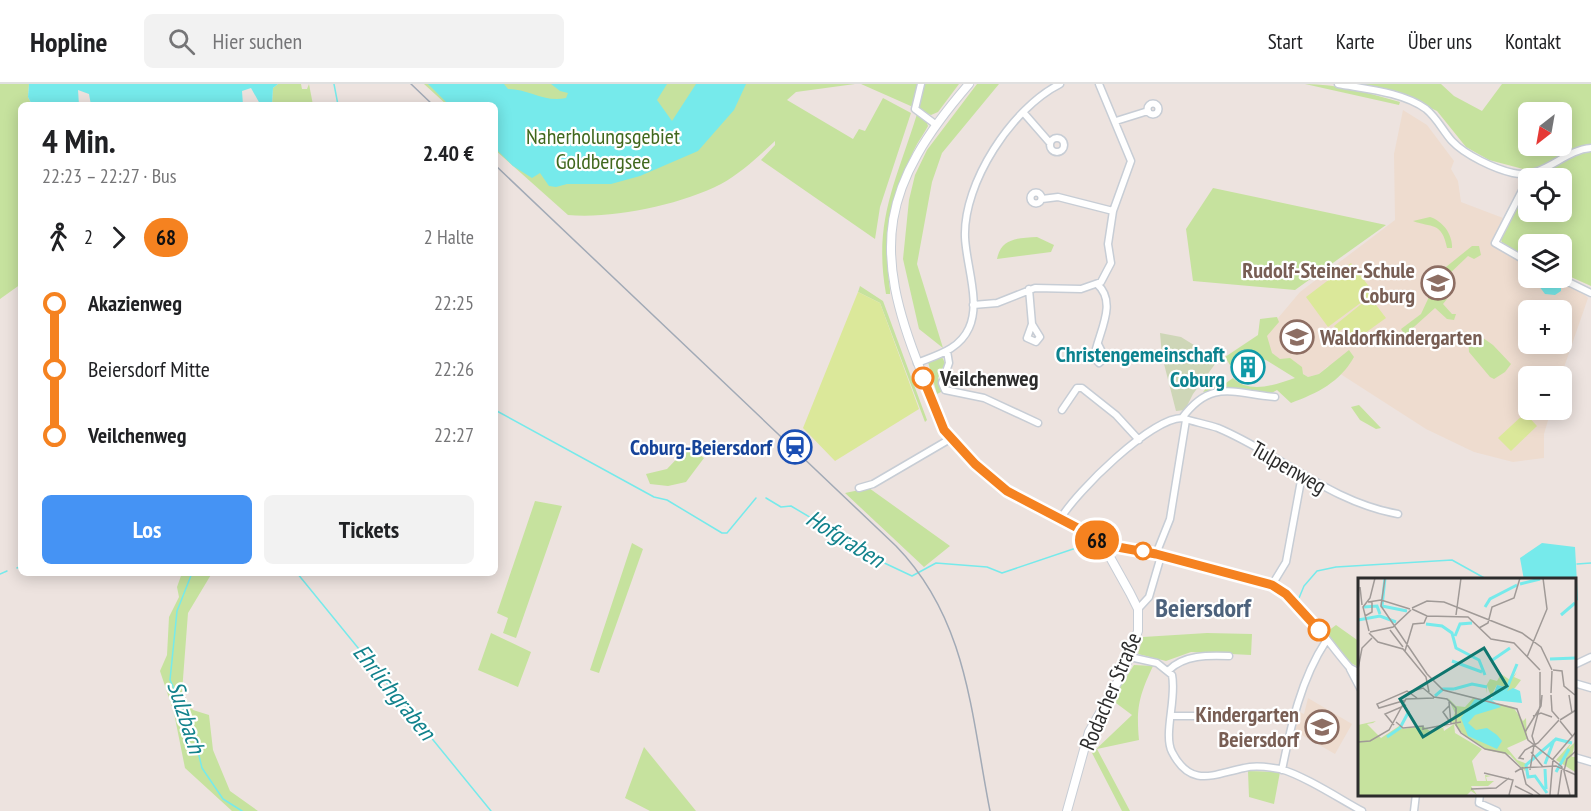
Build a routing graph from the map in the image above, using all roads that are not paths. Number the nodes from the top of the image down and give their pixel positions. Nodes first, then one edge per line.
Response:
1 (921, 84) edge
2 (969, 84) edge
3 (1060, 84) edge
4 (1099, 84) edge
5 (1338, 84) edge
6 (1148, 111) dead end
7 (1023, 112) junction
8 (1116, 121) junction
9 (935, 124) junction
10 (1050, 142) dead end
11 (1588, 149) edge
12 (1543, 168) edge
13 (1513, 173) junction
14 (1518, 173) edge
15 (1518, 182) edge
16 (1518, 197) edge
17 (1042, 198) dead end
18 (1113, 211) junction
19 (1518, 256) edge
20 (1097, 284) junction
21 (1572, 284) edge
22 (1029, 289) junction
23 (1591, 293) edge
24 (973, 305) junction
25 (1032, 324) dead end
26 (1098, 344) dead end
27 (947, 351) junction
28 (917, 363) junction
29 (1275, 397) dead end
30 (1062, 410) dead end
31 (1184, 419) junction
32 (1038, 423) dead end
33 (950, 439) junction
34 (1139, 440) junction
35 (1302, 475) junction
36 (859, 489) dead end
37 (1398, 514) dead end
38 (1060, 518) junction
39 (1101, 544) junction
40 (1158, 555) junction
41 (1272, 585) junction
42 (1138, 609) junction
43 (1326, 641) junction
44 (1229, 656) dead end
45 (1130, 657) junction
46 (1591, 657) edge
47 (1576, 664) edge
48 (1350, 668) junction
49 (1169, 670) junction
50 (1358, 673) edge
51 (1576, 682) edge
52 (1358, 684) edge
53 (1591, 688) edge
54 (1172, 716) junction
55 (1219, 716) dead end
56 (1576, 757) edge
57 (1591, 762) edge
58 (1282, 770) junction
59 (1416, 796) edge
60 (1480, 796) edge
61 (1067, 811) edge
62 (1362, 811) edge
63 (1414, 811) edge
64 (1497, 811) edge

1 - 9 street
2 - 9 street, Rodacher Straße
3 - 7 street
4 - 8 street
5 - 13 street
6 - 8 street
7 - 10 street
7 - 24 street
8 - 18 street
9 - 28 street, Rodacher Straße
11 - 12 street
13 - 14 street
13 - 15 street
16 - 19 street
17 - 18 street
18 - 20 street
20 - 22 street
20 - 26 street
21 - 23 street
22 - 24 street
22 - 25 street
24 - 27 street
27 - 28 street
27 - 32 street
28 - 33 street, Rodacher Straße
29 - 31 street
30 - 34 street
31 - 34 street
31 - 35 street, Tulpenweg
31 - 40 street
33 - 36 street
33 - 38 street, Rodacher Straße
34 - 38 street
35 - 37 street, Tulpenweg
35 - 41 street
38 - 39 street, Rodacher Straße
39 - 40 street
39 - 42 street, Rodacher Straße
40 - 41 street
40 - 42 street
41 - 43 street
42 - 45 street, Rodacher Straße
43 - 48 street
43 - 58 street
44 - 49 street
45 - 49 street
45 - 61 street, Rodacher Straße
46 - 47 street
48 - 50 street
48 - 52 street
49 - 54 street
51 - 53 street
54 - 55 street
54 - 58 street
56 - 57 street
58 - 62 street
59 - 63 street
60 - 64 street

